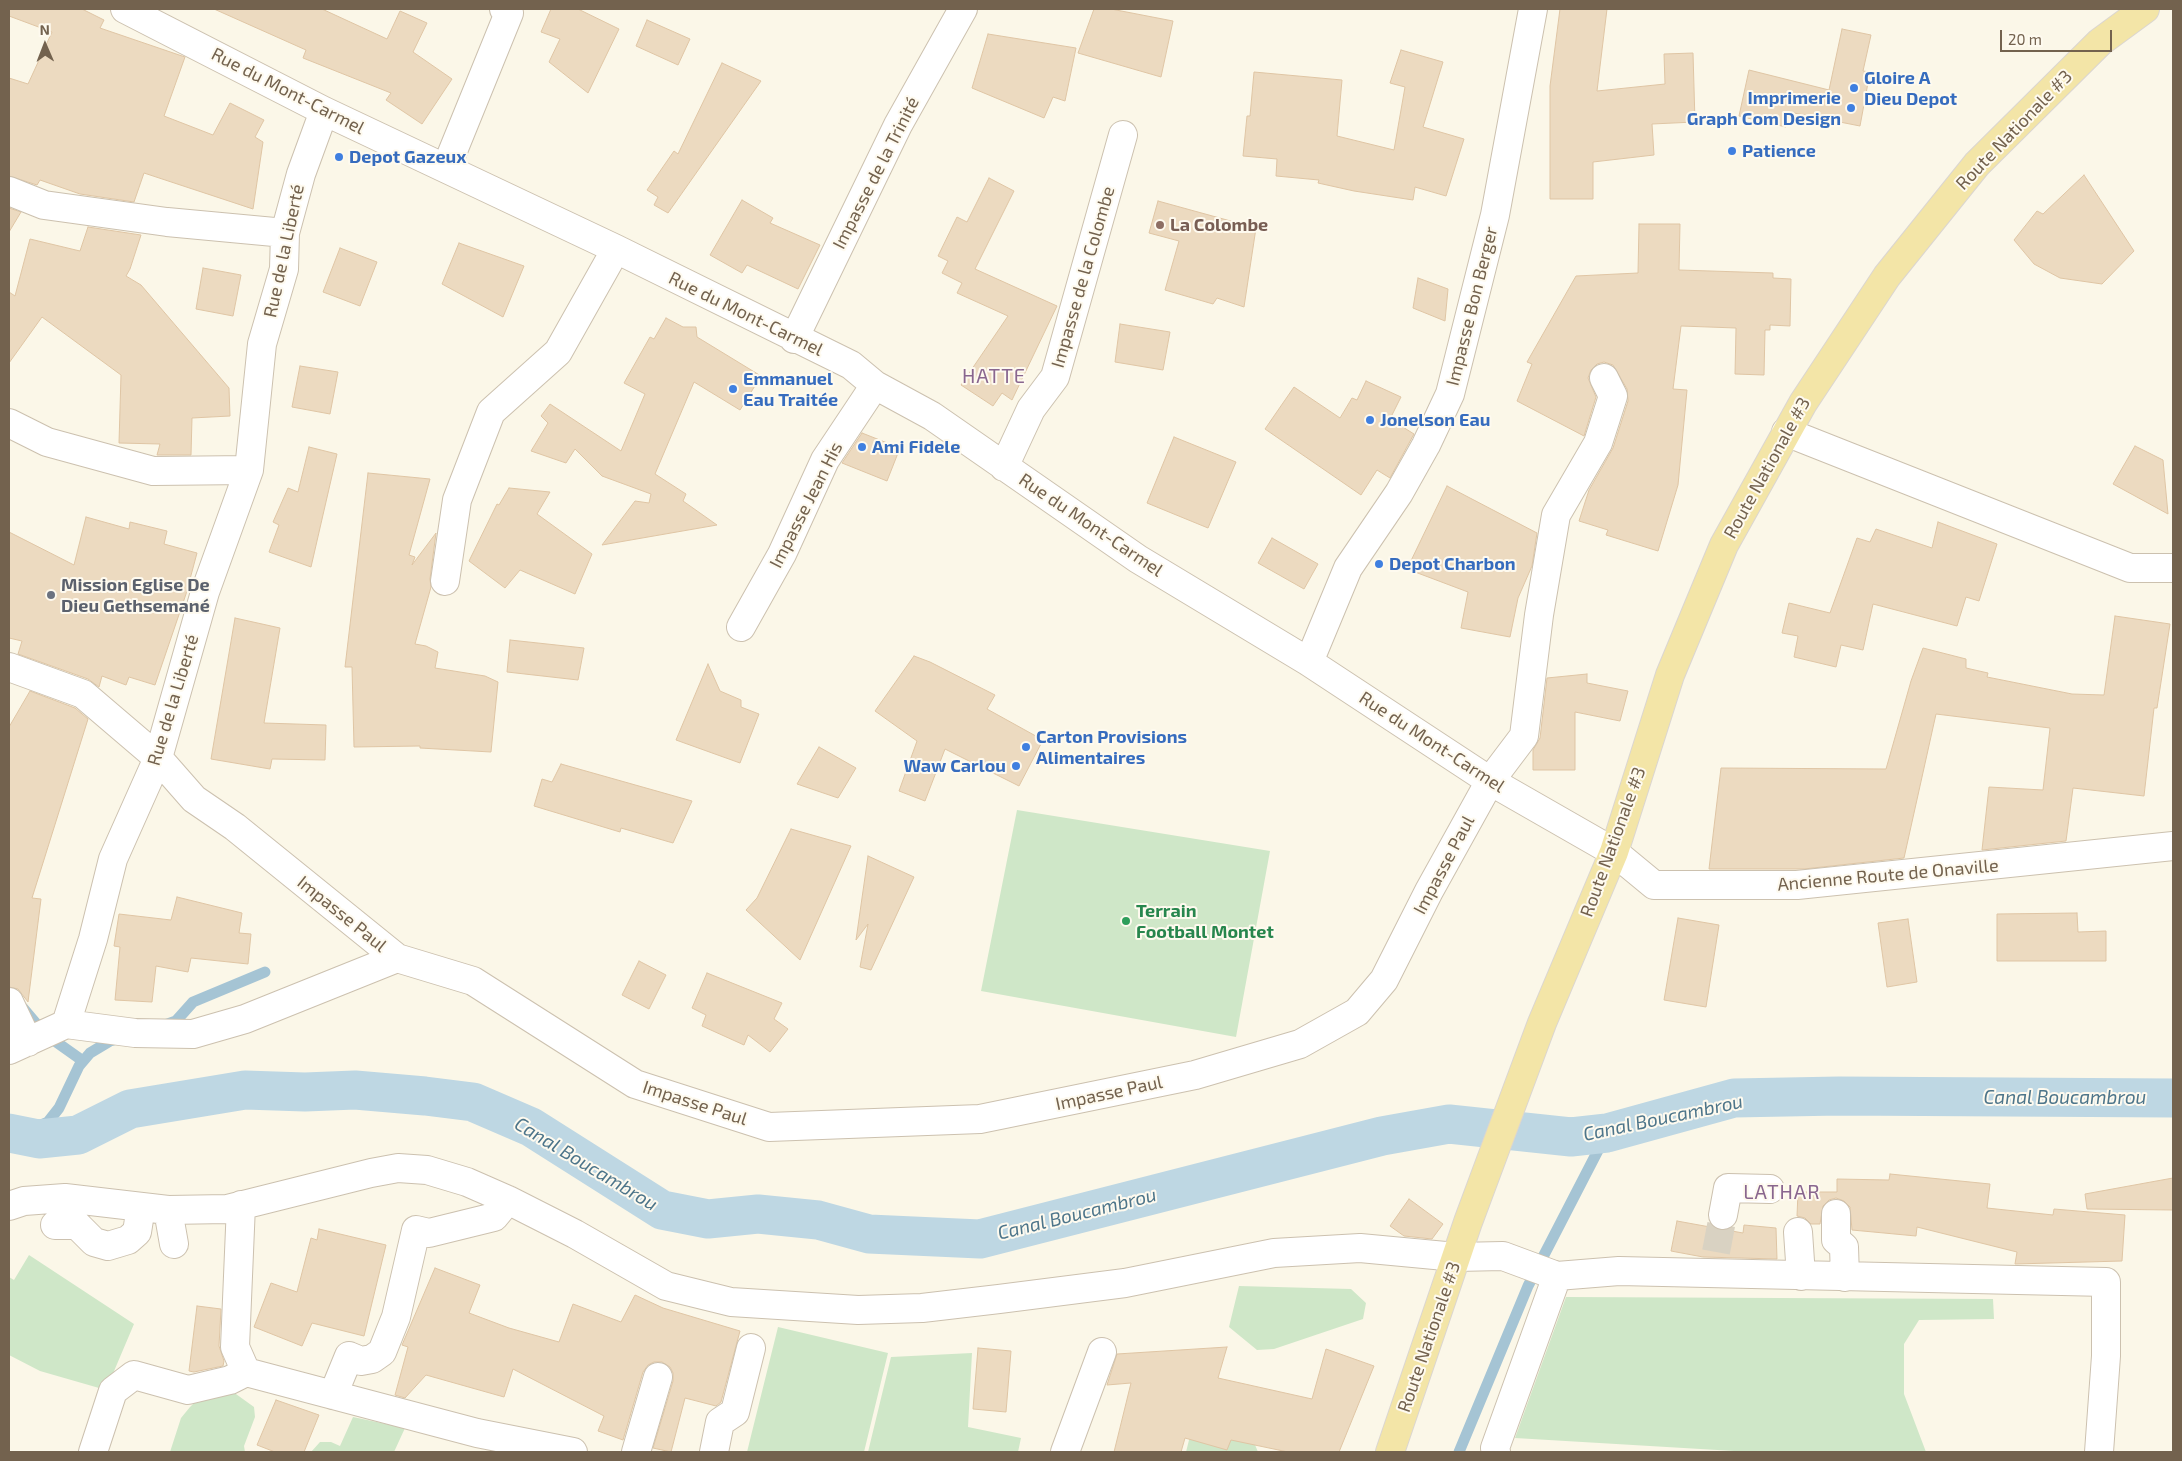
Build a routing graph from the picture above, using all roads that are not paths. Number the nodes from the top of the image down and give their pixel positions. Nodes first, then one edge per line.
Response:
1 (126, 9) edge
2 (504, 9) edge
3 (963, 9) edge
4 (1533, 9) edge
5 (2145, 9) edge
6 (324, 111) junction
7 (1122, 135) dead end
8 (446, 168) junction
9 (9, 190) edge
10 (285, 233) junction
11 (616, 249) junction
12 (794, 339) junction
13 (1604, 378) dead end
14 (875, 385) junction
15 (9, 423) edge
16 (1786, 432) junction
17 (1004, 467) junction
18 (249, 470) junction
19 (2173, 568) edge
20 (445, 581) dead end
21 (741, 627) dead end
22 (1309, 662) junction
23 (9, 667) edge
24 (158, 758) junction
25 (1490, 781) junction
26 (2173, 846) edge
27 (1614, 852) junction
28 (397, 958) junction
29 (9, 1002) edge
30 (66, 1024) junction
31 (19, 1046) edge
32 (1770, 1189) dead end
33 (508, 1200) junction
34 (241, 1205) junction
35 (9, 1206) edge
36 (140, 1207) junction
37 (168, 1210) junction
38 (1836, 1214) dead end
39 (1723, 1215) tunnel mouth
40 (55, 1226) dead end
41 (1798, 1232) dead end
42 (174, 1244) dead end
43 (1456, 1257) junction
44 (1557, 1276) junction
45 (1802, 1276) junction
46 (1845, 1277) junction
47 (751, 1348) dead end
48 (1102, 1352) dead end
49 (246, 1372) junction
50 (658, 1377) dead end
51 (333, 1395) junction
52 (474, 1443) edge
53 (559, 1451) edge
54 (93, 1452) edge
55 (636, 1452) edge
56 (714, 1452) edge
57 (1065, 1452) edge
58 (1390, 1452) edge
59 (1496, 1452) edge
60 (2099, 1452) edge

1 - 6 street, Rue du Mont-Carmel
2 - 8 street
3 - 12 street, Impasse de la Trinité
4 - 22 street, Impasse Bon Berger
5 - 16 main road, Route Nationale #3
6 - 8 street, Rue du Mont-Carmel
6 - 10 street, Rue de la Liberté
7 - 17 street, Impasse de la Colombe
8 - 11 street, Rue du Mont-Carmel
9 - 10 street
10 - 18 street, Rue de la Liberté
11 - 12 street, Rue du Mont-Carmel
11 - 20 street
12 - 14 street, Rue du Mont-Carmel
13 - 25 street, Impasse Paul
14 - 17 street, Rue du Mont-Carmel
14 - 21 street, Impasse Jean His
15 - 18 street
16 - 19 street
16 - 27 main road, Route Nationale #3
17 - 22 street, Rue du Mont-Carmel
18 - 24 street, Rue de la Liberté
22 - 25 street, Rue du Mont-Carmel
23 - 24 street, Impasse Paul
24 - 28 street, Impasse Paul
24 - 30 street, Rue de la Liberté
25 - 27 street, Rue du Mont-Carmel
25 - 28 street, Impasse Paul
26 - 27 street, Ancienne Route de Onaville
27 - 43 main road, Route Nationale #3
28 - 30 street
29 - 31 street
30 - 31 street
32 - 39 street
33 - 34 street
33 - 43 street
33 - 51 street
34 - 37 street
34 - 49 street
35 - 36 street
36 - 37 street
36 - 40 street
37 - 42 street
38 - 46 street
41 - 45 street
43 - 44 street
43 - 58 main road, Route Nationale #3
44 - 45 street
44 - 59 street
45 - 46 street
46 - 60 street
47 - 56 street
48 - 57 street
49 - 51 street
49 - 54 street
50 - 55 street
51 - 52 street
52 - 53 street

